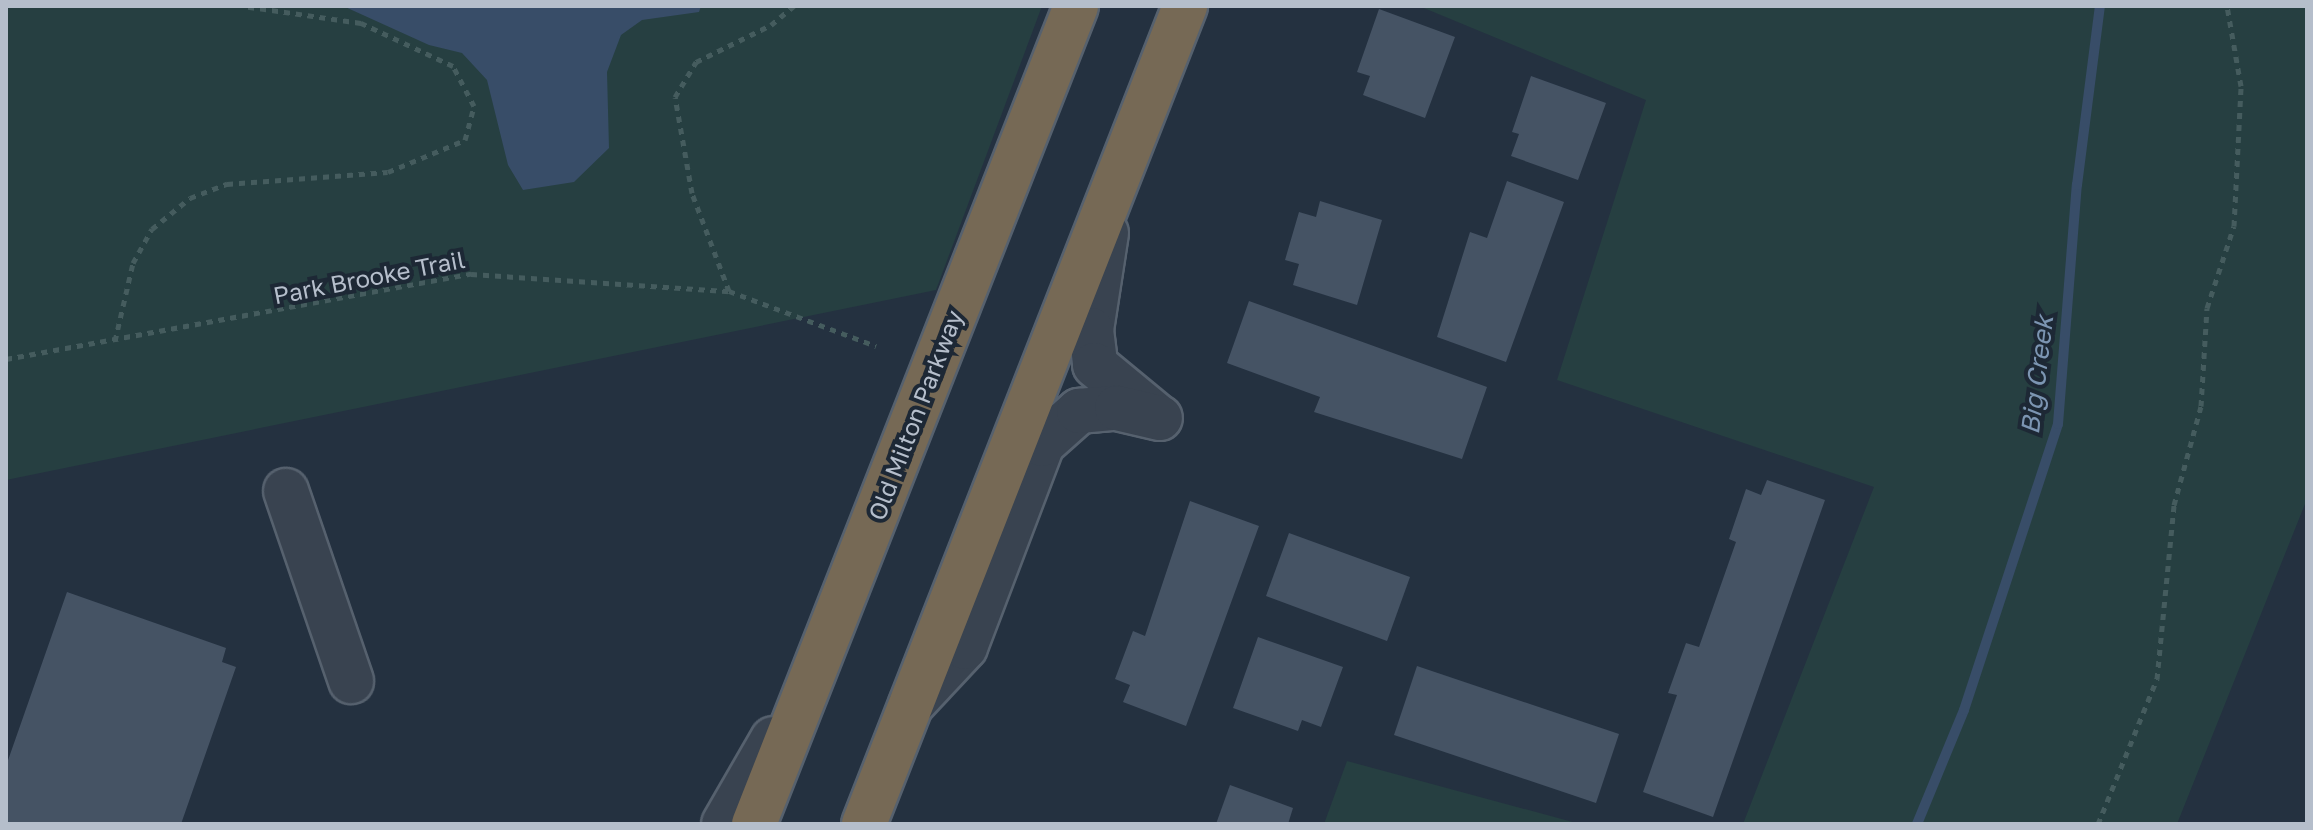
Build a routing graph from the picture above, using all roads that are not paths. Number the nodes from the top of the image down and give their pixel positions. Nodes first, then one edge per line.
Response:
1 (1076, 6) edge
2 (1185, 6) edge
3 (1112, 191) junction
4 (286, 491) dead end
5 (817, 664) junction
6 (351, 681) dead end
7 (911, 705) junction
8 (724, 824) edge
9 (754, 824) edge
10 (864, 824) edge

1 - 5 highway, Old Milton Parkway
2 - 3 highway
3 - 7 highway
3 - 7 street
4 - 6 street
5 - 8 street
5 - 9 highway, Old Milton Parkway
7 - 10 highway

